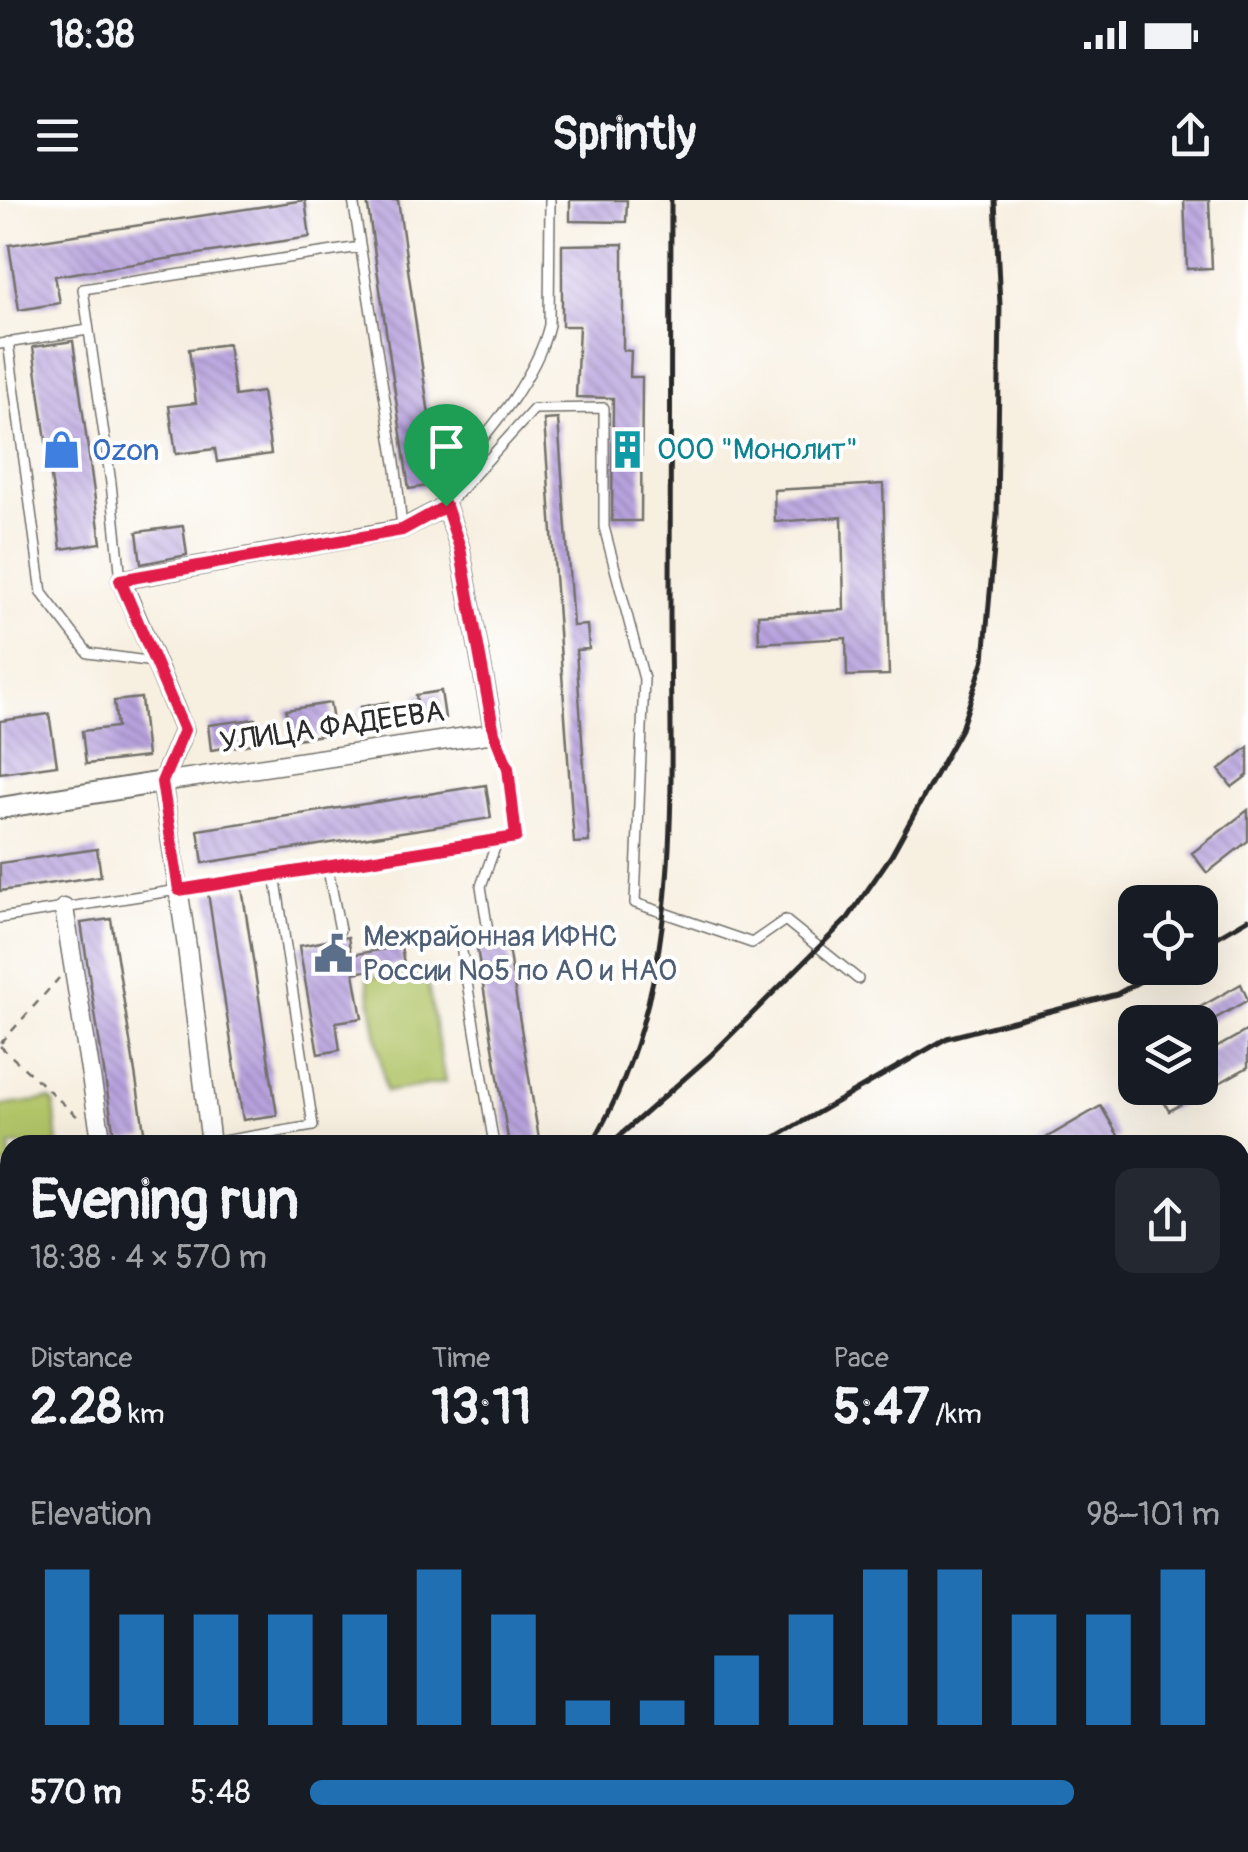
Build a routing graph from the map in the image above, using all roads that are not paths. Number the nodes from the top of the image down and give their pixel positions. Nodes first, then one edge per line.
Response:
1 (353, 200) edge
2 (550, 200) edge
3 (360, 246) junction
4 (88, 330) junction
5 (4, 343) edge
6 (461, 490) junction
7 (446, 506) junction
8 (402, 530) junction
9 (120, 580) junction
10 (154, 662) junction
11 (494, 733) junction
12 (162, 782) junction
13 (0, 808) edge
14 (498, 840) junction
15 (327, 865) junction
16 (274, 874) junction
17 (179, 890) junction
18 (64, 908) junction
19 (0, 918) edge
20 (340, 930) dead end
21 (858, 979) dead end
22 (100, 1135) edge
23 (210, 1135) edge
24 (262, 1135) edge
25 (492, 1135) edge

1 - 3 lane
2 - 6 lane
3 - 4 lane
3 - 8 lane
4 - 5 lane
4 - 9 lane
5 - 10 lane
6 - 7 lane
6 - 21 lane
7 - 8 street
7 - 11 street
8 - 9 street
9 - 10 street
10 - 12 street
11 - 12 street, УЛИЦА ФАДЕЕВА
11 - 14 lane
12 - 13 street, УЛИЦА ФАДЕЕВА
12 - 17 street
14 - 15 lane
14 - 25 lane
15 - 16 lane
15 - 20 lane
16 - 17 lane
16 - 24 lane
17 - 18 lane
17 - 23 street
18 - 19 lane
18 - 22 street

